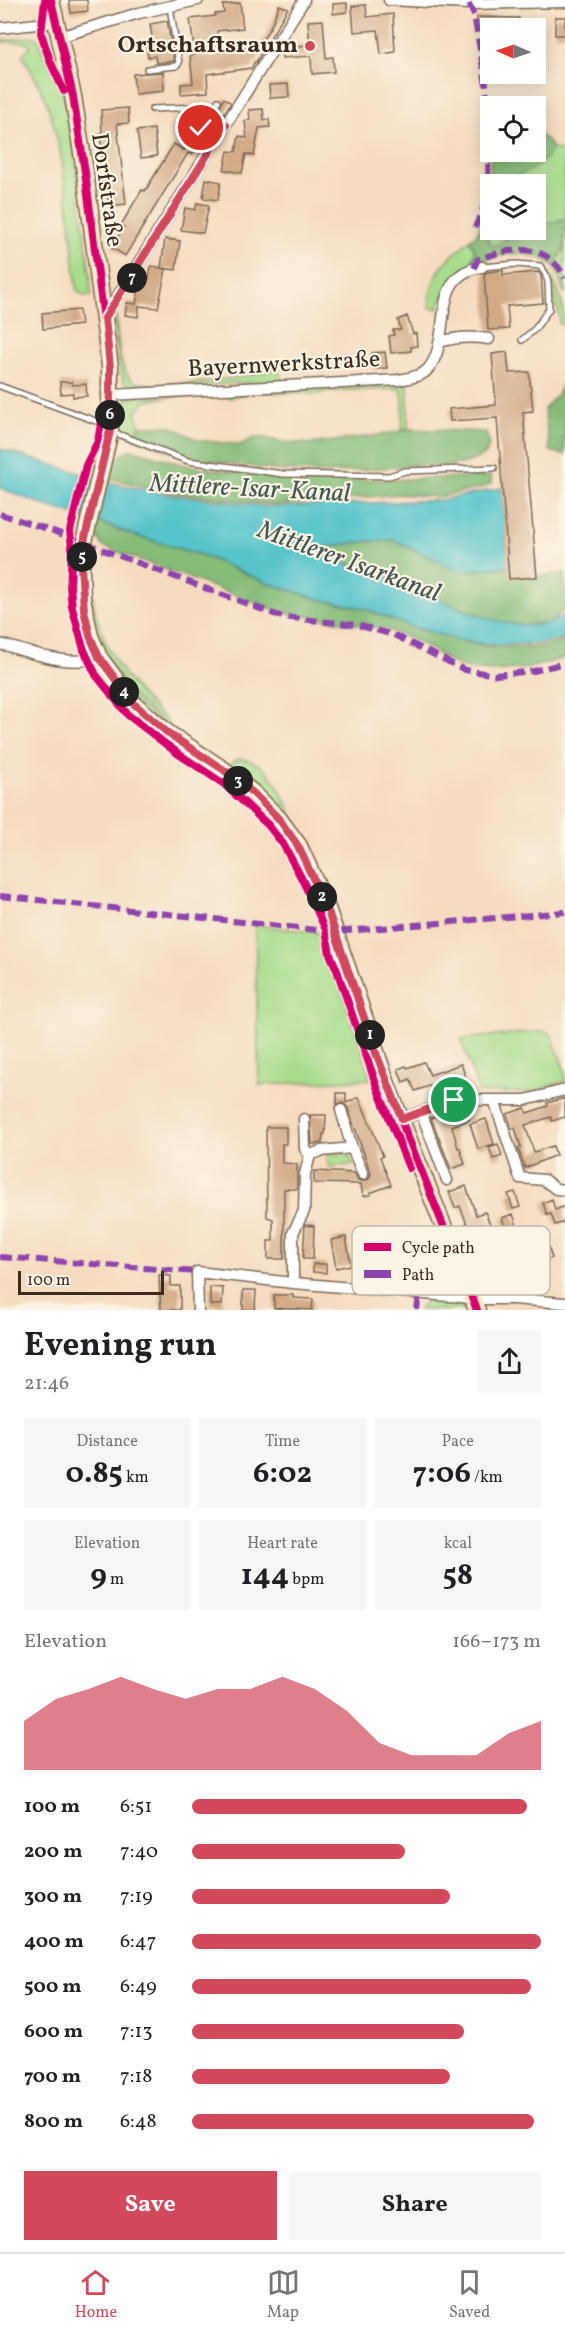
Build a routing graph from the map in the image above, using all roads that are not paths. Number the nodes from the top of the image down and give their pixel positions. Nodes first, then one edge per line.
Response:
1 (51, 0) edge
2 (198, 0) edge
3 (304, 0) edge
4 (389, 0) edge
5 (554, 1) edge
6 (471, 2) edge
7 (565, 2) edge
8 (151, 6) edge
9 (170, 6) junction
10 (0, 28) edge
11 (51, 39) junction
12 (147, 69) dead end
13 (218, 101) dead end
14 (152, 109) dead end
15 (209, 114) junction
16 (226, 125) junction
17 (201, 128) dead end
18 (482, 267) joint
19 (105, 318) junction
20 (489, 339) dead end
21 (522, 339) dead end
22 (439, 342) junction
23 (0, 386) edge
24 (110, 395) junction
25 (110, 431) junction
26 (494, 468) dead end
27 (0, 644) edge
28 (99, 657) junction
29 (389, 1090) junction
30 (565, 1090) edge
31 (494, 1100) junction
32 (341, 1110) dead end
33 (421, 1112) junction
34 (304, 1119) dead end
35 (402, 1119) junction
36 (352, 1148) junction
37 (310, 1155) junction
38 (419, 1167) junction
39 (363, 1174) dead end
40 (447, 1180) dead end
41 (565, 1190) edge
42 (443, 1226) edge
43 (293, 1283) junction
44 (352, 1288) edge
45 (448, 1295) edge
46 (565, 1303) edge
47 (475, 1305) edge
48 (198, 1310) edge

1 - 11 street, Dorfstraße
2 - 9 street
3 - 16 street
4 - 6 street
5 - 6 street
5 - 7 street
8 - 9 street
8 - 11 street
9 - 12 lane
10 - 11 street
11 - 19 street, Dorfstraße
13 - 15 lane
14 - 15 lane
15 - 16 lane
15 - 17 lane
16 - 19 street
18 - 21 lane
18 - 22 street, Bayernwerkstraße
19 - 24 street, Dorfstraße
20 - 22 street
22 - 24 street, Bayernwerkstraße
23 - 25 lane
24 - 25 street, Dorfstraße
25 - 26 lane
25 - 28 street, Dorfstraße
27 - 28 street
28 - 29 street, Dorfstraße
29 - 35 street
29 - 38 street
30 - 31 street
31 - 33 street
31 - 41 street
32 - 36 street
33 - 35 street
33 - 40 street
34 - 37 street
35 - 38 street
36 - 37 street
36 - 39 street
37 - 43 street
38 - 42 street
43 - 44 street
43 - 48 street
45 - 47 street
46 - 47 street

